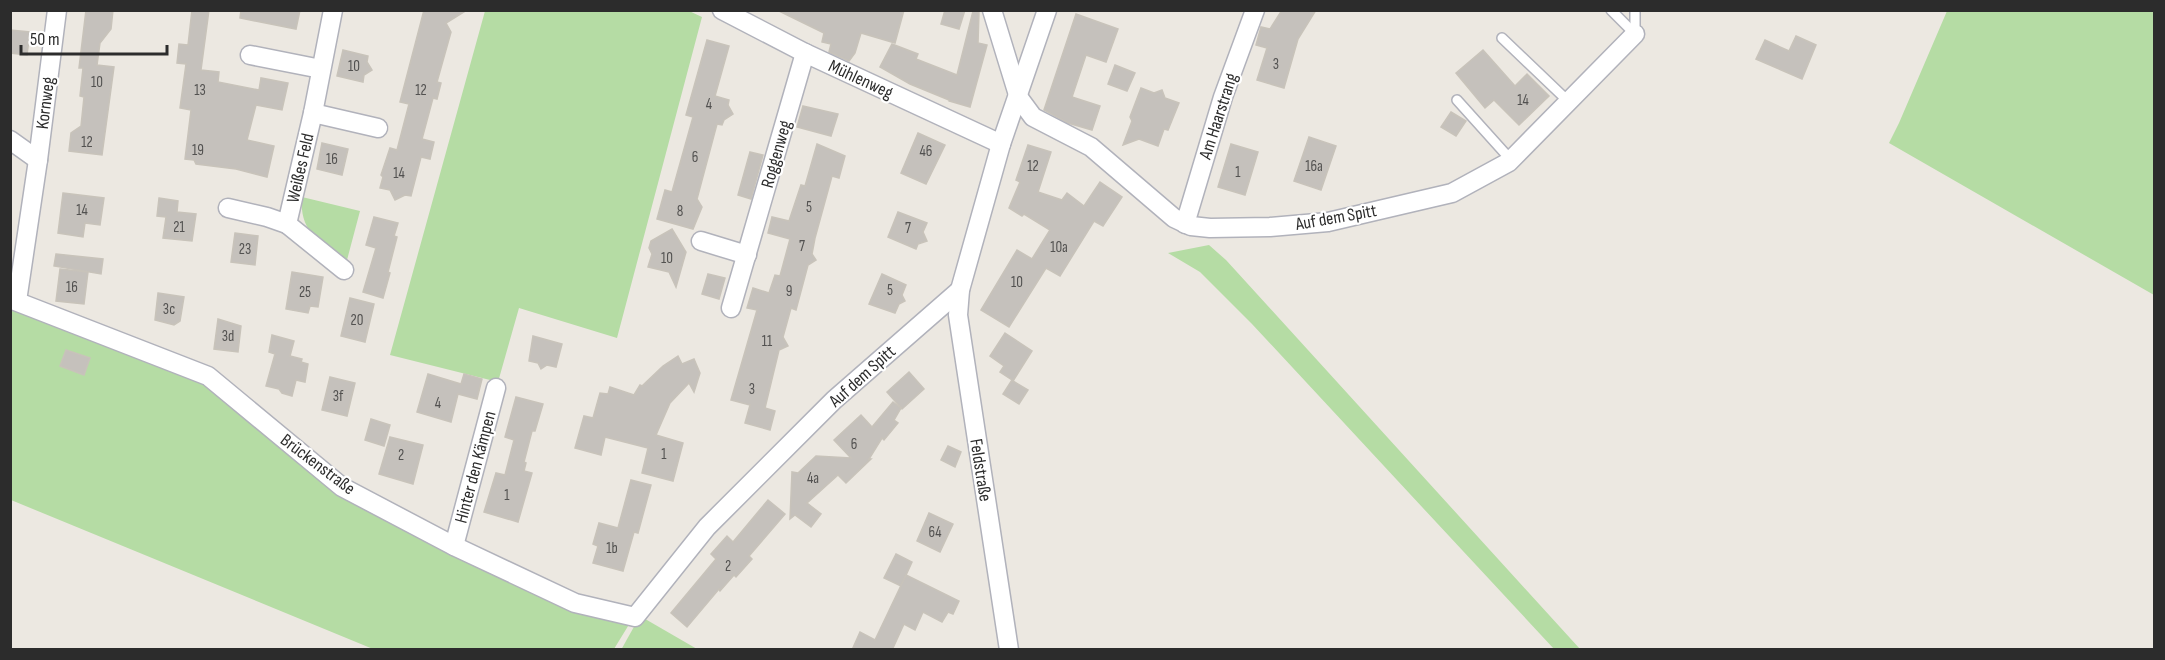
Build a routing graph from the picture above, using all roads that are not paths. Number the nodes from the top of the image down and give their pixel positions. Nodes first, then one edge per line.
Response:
1 (57, 10) edge
2 (333, 10) edge
3 (722, 10) edge
4 (992, 10) edge
5 (1047, 10) edge
6 (1255, 10) edge
7 (1611, 10) edge
8 (1635, 10) edge
9 (1635, 34) junction
10 (1502, 38) dead end
11 (805, 53) junction
12 (250, 55) dead end
13 (321, 69) junction
14 (1018, 98) junction
15 (1457, 100) dead end
16 (1569, 102) junction
17 (313, 113) junction
18 (378, 128) dead end
19 (10, 140) edge
20 (1001, 144) junction
21 (38, 160) junction
22 (1510, 160) junction
23 (228, 208) dead end
24 (287, 224) junction
25 (1185, 224) junction
26 (701, 241) dead end
27 (747, 255) junction
28 (344, 270) dead end
29 (960, 290) junction
30 (14, 300) edge
31 (732, 308) dead end
32 (496, 388) dead end
33 (453, 546) junction
34 (635, 617) joint
35 (1009, 650) edge

1 - 21 street, Kornweg
2 - 13 street, Weißes Feld
3 - 11 street, Mühlenweg
4 - 14 street
5 - 14 street
6 - 25 street, Am Haarstrang
7 - 9 lane
8 - 9 lane
9 - 16 street, Auf dem Spitt
10 - 16 lane
11 - 20 street, Mühlenweg
11 - 27 street, Roggenweg
12 - 13 street
13 - 17 street, Weißes Feld
14 - 20 street
14 - 25 street, Auf dem Spitt
15 - 22 lane
16 - 22 street, Auf dem Spitt
17 - 18 street, Weißes Feld
17 - 24 street, Weißes Feld
19 - 21 street, Kornweg
20 - 29 street
21 - 30 street, Kornweg
22 - 25 street, Auf dem Spitt
23 - 24 street, Weißes Feld
24 - 28 street, Weißes Feld
26 - 27 street
27 - 31 street, Roggenweg
29 - 34 street, Auf dem Spitt
29 - 35 street, Feldstraße
30 - 33 street, Brückenstraße
32 - 33 street, Hinter den Kämpen
33 - 34 street, Brückenstraße

